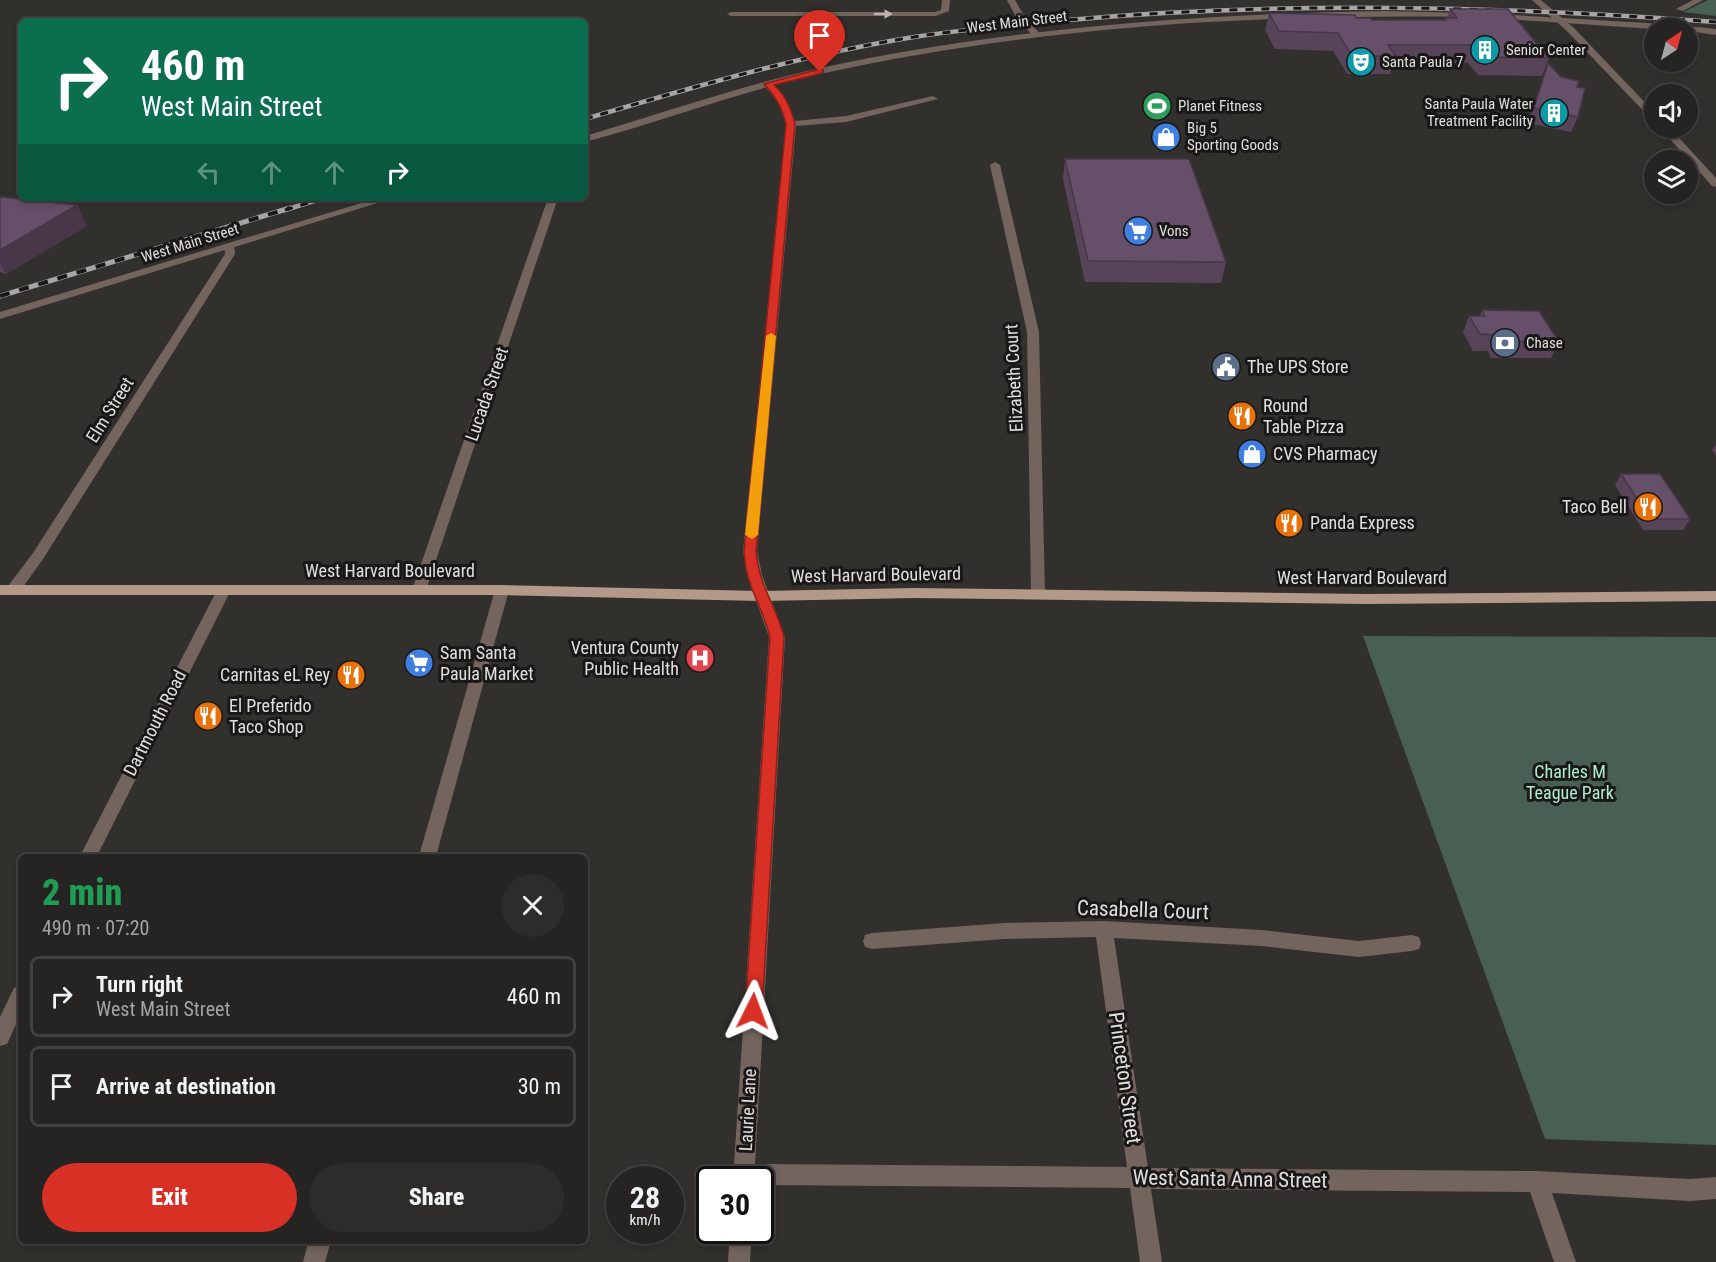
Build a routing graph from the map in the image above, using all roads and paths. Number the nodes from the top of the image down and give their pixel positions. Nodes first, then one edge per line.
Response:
1 (946, 0) edge
2 (1011, 0) edge
3 (1536, 0) edge
4 (1699, 0) edge
5 (1680, 9) dead end
6 (731, 14) dead end
7 (1478, 15) edge
8 (1489, 15) edge
9 (1557, 19) junction
10 (1644, 25) edge
11 (1698, 30) edge
12 (1716, 32) edge
13 (1036, 34) junction
14 (768, 84) junction
15 (933, 99) dead end
16 (1644, 107) edge
17 (791, 124) junction
18 (588, 138) edge
19 (1674, 138) edge
20 (995, 165) dead end
21 (1716, 184) edge
22 (379, 201) edge
23 (552, 201) edge
24 (229, 246) junction
25 (0, 316) edge
26 (7, 590) edge
27 (224, 590) junction
28 (419, 590) junction
29 (502, 590) junction
30 (1038, 594) junction
31 (760, 596) junction
32 (1716, 596) edge
33 (89, 854) edge
34 (428, 854) edge
35 (1104, 929) junction
36 (872, 941) dead end
37 (1412, 943) dead end
38 (18, 1000) edge
39 (0, 1037) edge
40 (745, 1166) edge
41 (774, 1176) edge
42 (1139, 1178) junction
43 (1537, 1182) junction
44 (1716, 1188) edge
45 (319, 1244) edge
46 (740, 1244) edge
47 (314, 1262) edge
48 (739, 1262) edge
49 (1150, 1262) edge
50 (1566, 1262) edge

6 -> 1 street
2 - 13 street
3 - 9 street
4 - 5 street
7 - 13 street, West Main Street
8 - 9 street
9 - 10 street
9 - 16 street
11 - 12 street
13 - 14 street, West Main Street
14 - 17 street, Laurie Lane
14 - 18 street, West Main Street
15 - 17 street
17 - 31 street, Laurie Lane
19 - 21 street
20 - 30 street, Elizabeth Court
22 - 24 street, West Main Street
23 - 28 street, Lucada Street
24 - 25 street, West Main Street
24 - 26 street, Elm Street
26 - 27 main road, West Harvard Boulevard
27 - 28 main road, West Harvard Boulevard
27 - 33 street, Dartmouth Road
28 - 29 main road, West Harvard Boulevard
29 - 31 main road, West Harvard Boulevard
29 - 34 street
30 - 31 main road, West Harvard Boulevard
30 - 32 main road, West Harvard Boulevard
31 - 40 street, Laurie Lane
35 - 36 street, Casabella Court
35 - 37 street, Casabella Court
35 - 42 street, Princeton Street
38 - 39 street
41 - 42 street, West Santa Anna Street
42 - 43 street, West Santa Anna Street
42 - 49 street, Princeton Street
43 - 44 street, West Santa Anna Street
43 - 50 street
45 - 47 street
46 - 48 street

